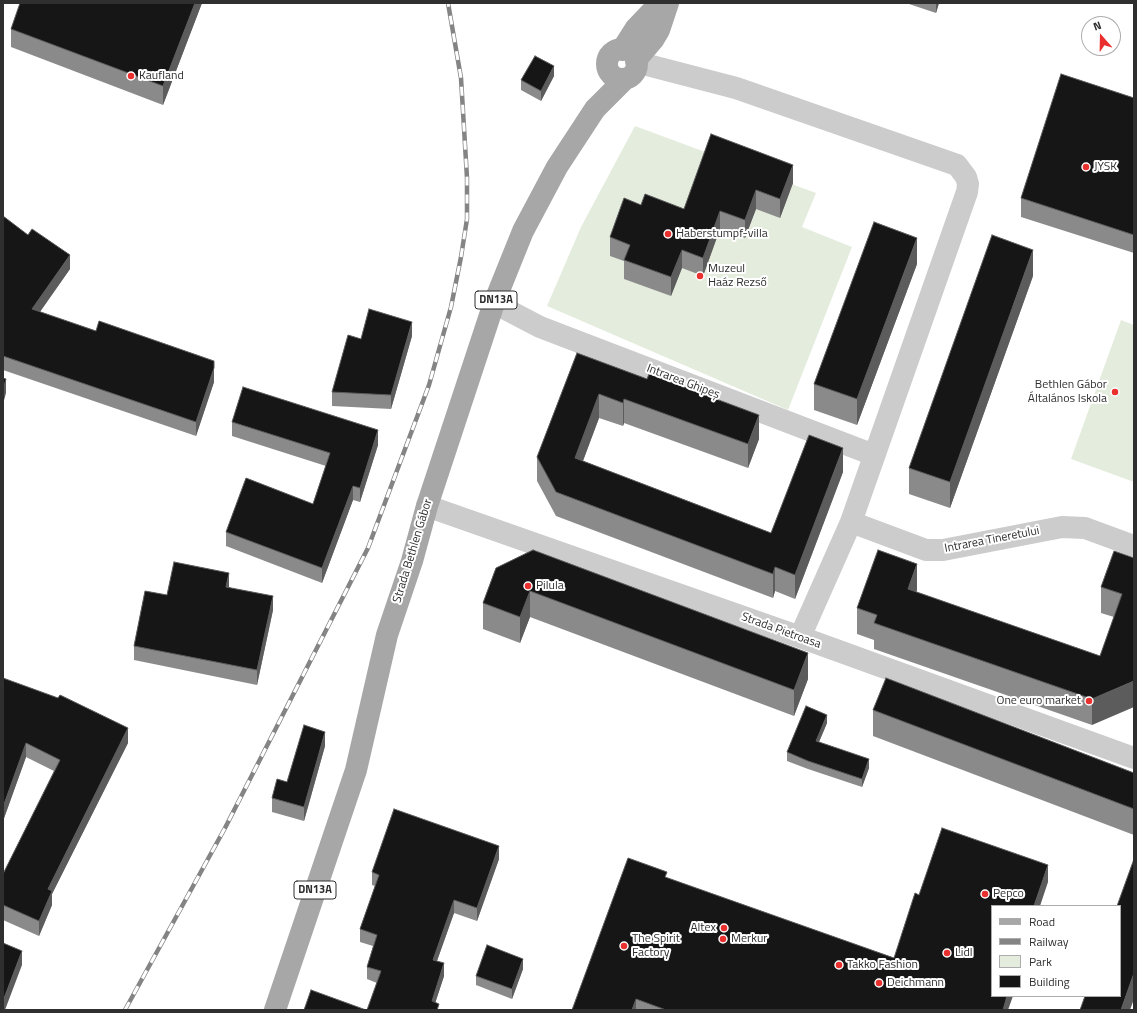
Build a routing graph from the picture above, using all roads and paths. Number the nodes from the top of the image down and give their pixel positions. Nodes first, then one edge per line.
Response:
1 (660, 3) edge
2 (668, 3) edge
3 (626, 66) junction
4 (494, 303) junction
5 (874, 455) junction
6 (427, 506) junction
7 (851, 522) junction
8 (1134, 546) edge
9 (800, 638) junction
10 (1134, 758) edge
11 (275, 1010) edge

1 - 3 main road, DN13A
2 - 3 main road, DN13A
3 - 4 main road, Strada Bethlen Gábor / DN13A
3 - 5 street
4 - 5 street, Intrarea Ghipeș
4 - 6 main road, Strada Bethlen Gábor / DN13A
5 - 7 street
6 - 9 street, Strada Pietroasa
6 - 11 main road, Strada Bethlen Gábor / DN13A
7 - 8 street, Intrarea Tineretului
7 - 9 street
9 - 10 street, Strada Pietroasa

